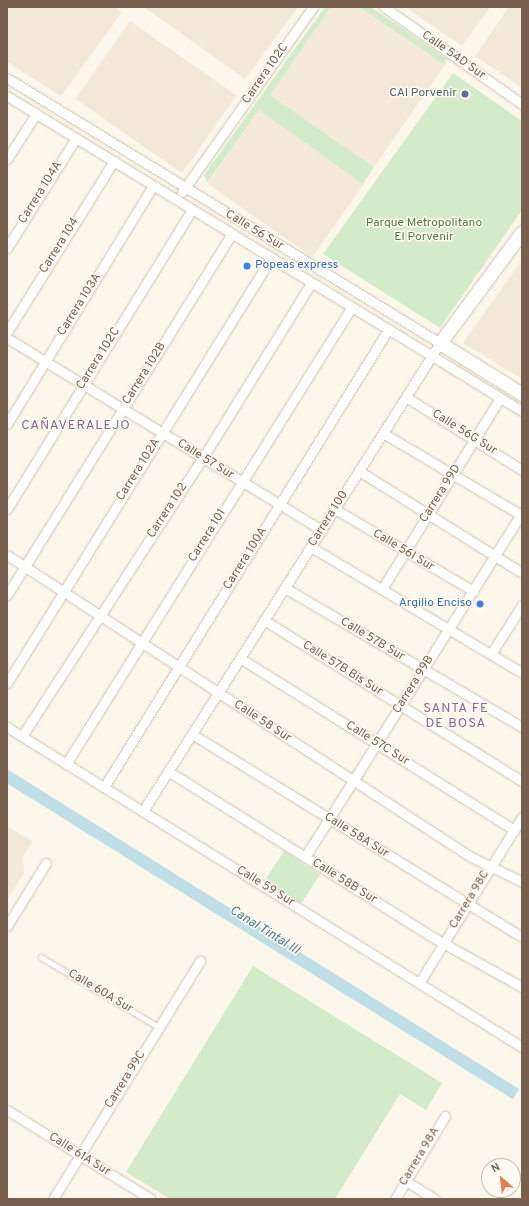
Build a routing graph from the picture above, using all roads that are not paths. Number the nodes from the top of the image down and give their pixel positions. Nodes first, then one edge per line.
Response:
1 (313, 7) edge
2 (384, 7) edge
3 (7, 78) edge
4 (7, 96) edge
5 (522, 104) edge
6 (36, 114) junction
7 (76, 138) junction
8 (7, 159) edge
9 (114, 161) junction
10 (153, 186) junction
11 (184, 188) junction
12 (176, 200) junction
13 (192, 209) junction
14 (232, 234) junction
15 (521, 237) edge
16 (7, 248) edge
17 (271, 258) junction
18 (311, 283) junction
19 (351, 308) junction
20 (388, 330) junction
21 (7, 332) edge
22 (7, 338) edge
23 (440, 343) junction
24 (431, 357) junction
25 (45, 362) junction
26 (83, 385) junction
27 (522, 394) edge
28 (406, 397) junction
29 (500, 398) junction
30 (122, 410) junction
31 (522, 411) edge
32 (7, 424) edge
33 (383, 433) junction
34 (162, 434) junction
35 (475, 438) junction
36 (202, 459) junction
37 (522, 470) edge
38 (359, 471) junction
39 (453, 475) junction
40 (241, 483) junction
41 (279, 506) junction
42 (7, 509) edge
43 (335, 509) junction
44 (521, 514) edge
45 (428, 515) junction
46 (322, 530) junction
47 (311, 547) junction
48 (405, 553) junction
49 (496, 555) junction
50 (7, 556) edge
51 (25, 567) junction
52 (522, 573) edge
53 (285, 588) junction
54 (382, 589) junction
55 (473, 591) junction
56 (64, 592) junction
57 (7, 596) edge
58 (522, 605) edge
59 (100, 616) junction
60 (264, 620) junction
61 (449, 629) junction
62 (142, 642) junction
63 (491, 654) junction
64 (240, 658) junction
65 (179, 666) junction
66 (423, 670) junction
67 (522, 673) edge
68 (7, 683) edge
69 (218, 693) junction
70 (401, 705) junction
71 (7, 727) edge
72 (522, 727) edge
73 (192, 734) junction
74 (22, 736) junction
75 (377, 744) junction
76 (66, 764) junction
77 (168, 772) junction
78 (522, 781) edge
79 (353, 782) junction
80 (104, 787) junction
81 (143, 811) junction
82 (522, 817) edge
83 (329, 820) junction
84 (514, 830) junction
85 (305, 857) junction
86 (46, 863) dead end
87 (492, 865) junction
88 (522, 882) edge
89 (469, 904) junction
90 (7, 926) edge
91 (522, 937) edge
92 (444, 942) junction
93 (41, 957) dead end
94 (200, 961) dead end
95 (419, 983) junction
96 (522, 987) edge
97 (159, 1027) junction
98 (522, 1047) edge
99 (7, 1110) edge
100 (445, 1116) dead end
101 (80, 1155) junction
102 (406, 1181) junction
103 (53, 1199) edge
104 (151, 1199) edge
105 (395, 1199) edge
106 (435, 1199) edge

1 - 11 street, Carrera 102C
2 - 5 street, Calle 54D Sur
3 - 11 street, Calle 56 Sur
4 - 6 street, Calle 56 Sur
6 - 7 street, Calle 56 Sur
6 - 8 street
7 - 9 street, Calle 56 Sur
7 - 16 street, Carrera 104A
9 - 10 street, Calle 56 Sur
9 - 21 street, Carrera 104
10 - 12 street, Calle 56 Sur
10 - 25 street, Carrera 103A
11 - 12 street, Carrera 102C
11 - 23 street, Calle 56 Sur
12 - 13 street, Calle 56 Sur
13 - 14 street, Calle 56 Sur
13 - 26 street, Carrera 102C
14 - 17 street, Calle 56 Sur
14 - 30 street, Carrera 102B
15 - 23 street, Carrera 100
17 - 18 street, Calle 56 Sur
17 - 34 street, Carrera 102A
18 - 19 street, Calle 56 Sur
18 - 36 street, Carrera 102
19 - 20 street, Calle 56 Sur
19 - 40 street, Carrera 101
20 - 24 street, Calle 56 Sur
20 - 41 street, Carrera 100A
22 - 25 street, Calle 57 Sur
23 - 24 street, Carrera 100
23 - 27 street, Calle 56 Sur
24 - 28 street, Carrera 100
24 - 29 street, Calle 56 Sur
25 - 26 street, Calle 57 Sur
25 - 32 street, Carrera 103A
26 - 30 street, Calle 57 Sur
26 - 42 street, Carrera 102C
28 - 33 street, Carrera 100
28 - 35 street, Calle 56G Sur
29 - 31 street, Calle 56 Sur
29 - 35 street, Carrera 99D
30 - 34 street, Calle 57 Sur
30 - 51 street, Carrera 102B
33 - 38 street, Carrera 100
33 - 39 street
34 - 36 street, Calle 57 Sur
34 - 56 street, Carrera 102A
35 - 37 street, Calle 56G Sur
35 - 39 street, Carrera 99D
36 - 40 street, Calle 57 Sur
36 - 59 street, Carrera 102
38 - 43 street, Carrera 100
38 - 45 street
39 - 44 street
39 - 45 street, Carrera 99D
40 - 41 street, Calle 57 Sur
40 - 62 street, Carrera 101
41 - 46 street, Calle 57 Sur
41 - 65 street, Carrera 100A
43 - 46 street, Carrera 100
43 - 48 street, Calle 56I Sur
44 - 49 street, Carrera 99B
45 - 48 street, Carrera 99D
45 - 49 street
46 - 47 street, Carrera 100
47 - 53 street, Carrera 100
47 - 54 street
48 - 54 street, Carrera 99D
48 - 55 street, Calle 56I Sur
49 - 52 street
49 - 55 street, Carrera 99B
50 - 51 street, Calle 58 Sur
51 - 56 street, Calle 58 Sur
51 - 57 street, Carrera 102B
53 - 60 street, Carrera 100
53 - 66 street, Calle 57B Sur
54 - 61 street
55 - 61 street, Carrera 99B
56 - 59 street, Calle 58 Sur
56 - 68 street, Carrera 102A
58 - 63 street
59 - 62 street, Calle 58 Sur
59 - 74 street, Carrera 102
60 - 64 street, Carrera 100
60 - 70 street, Calle 57B Bis Sur
61 - 63 street
61 - 66 street, Carrera 99B
62 - 65 street, Calle 58 Sur
62 - 76 street, Carrera 101
63 - 67 street
64 - 69 street, Carrera 100
64 - 75 street, Calle 57C Sur
65 - 69 street, Calle 58 Sur
65 - 80 street, Carrera 100A
66 - 70 street, Carrera 99B
66 - 72 street, Calle 57B Sur
69 - 73 street, Carrera 100
69 - 79 street, Calle 58 Sur
70 - 75 street, Carrera 99B
70 - 78 street, Calle 57B Bis Sur
71 - 74 street, Calle 59 Sur
73 - 77 street, Carrera 100
73 - 83 street, Calle 58A Sur
74 - 76 street, Calle 59 Sur
75 - 79 street, Carrera 99B
75 - 84 street, Calle 57C Sur
76 - 80 street, Calle 59 Sur
77 - 81 street, Carrera 100
77 - 85 street, Calle 58B Sur
79 - 83 street, Carrera 99B
79 - 87 street, Calle 58 Sur
80 - 81 street, Calle 59 Sur
81 - 95 street, Calle 59 Sur
82 - 84 street, Carrera 98C
83 - 85 street, Carrera 99B
83 - 89 street, Calle 58A Sur
84 - 87 street, Carrera 98C
85 - 92 street, Calle 58B Sur
86 - 90 street
87 - 88 street, Calle 58 Sur
87 - 89 street, Carrera 98C
89 - 91 street, Calle 58A Sur
89 - 92 street, Carrera 98C
92 - 95 street, Carrera 98C
92 - 96 street, Calle 58B Sur
93 - 97 lane, Calle 60A Sur
94 - 97 street, Carrera 99C
95 - 98 street, Calle 59 Sur
97 - 101 street, Carrera 99C
99 - 101 street, Calle 61A Sur
100 - 102 street, Carrera 98A
101 - 103 street, Carrera 99C
101 - 104 street, Calle 61A Sur
102 - 105 street, Carrera 98A
102 - 106 street

